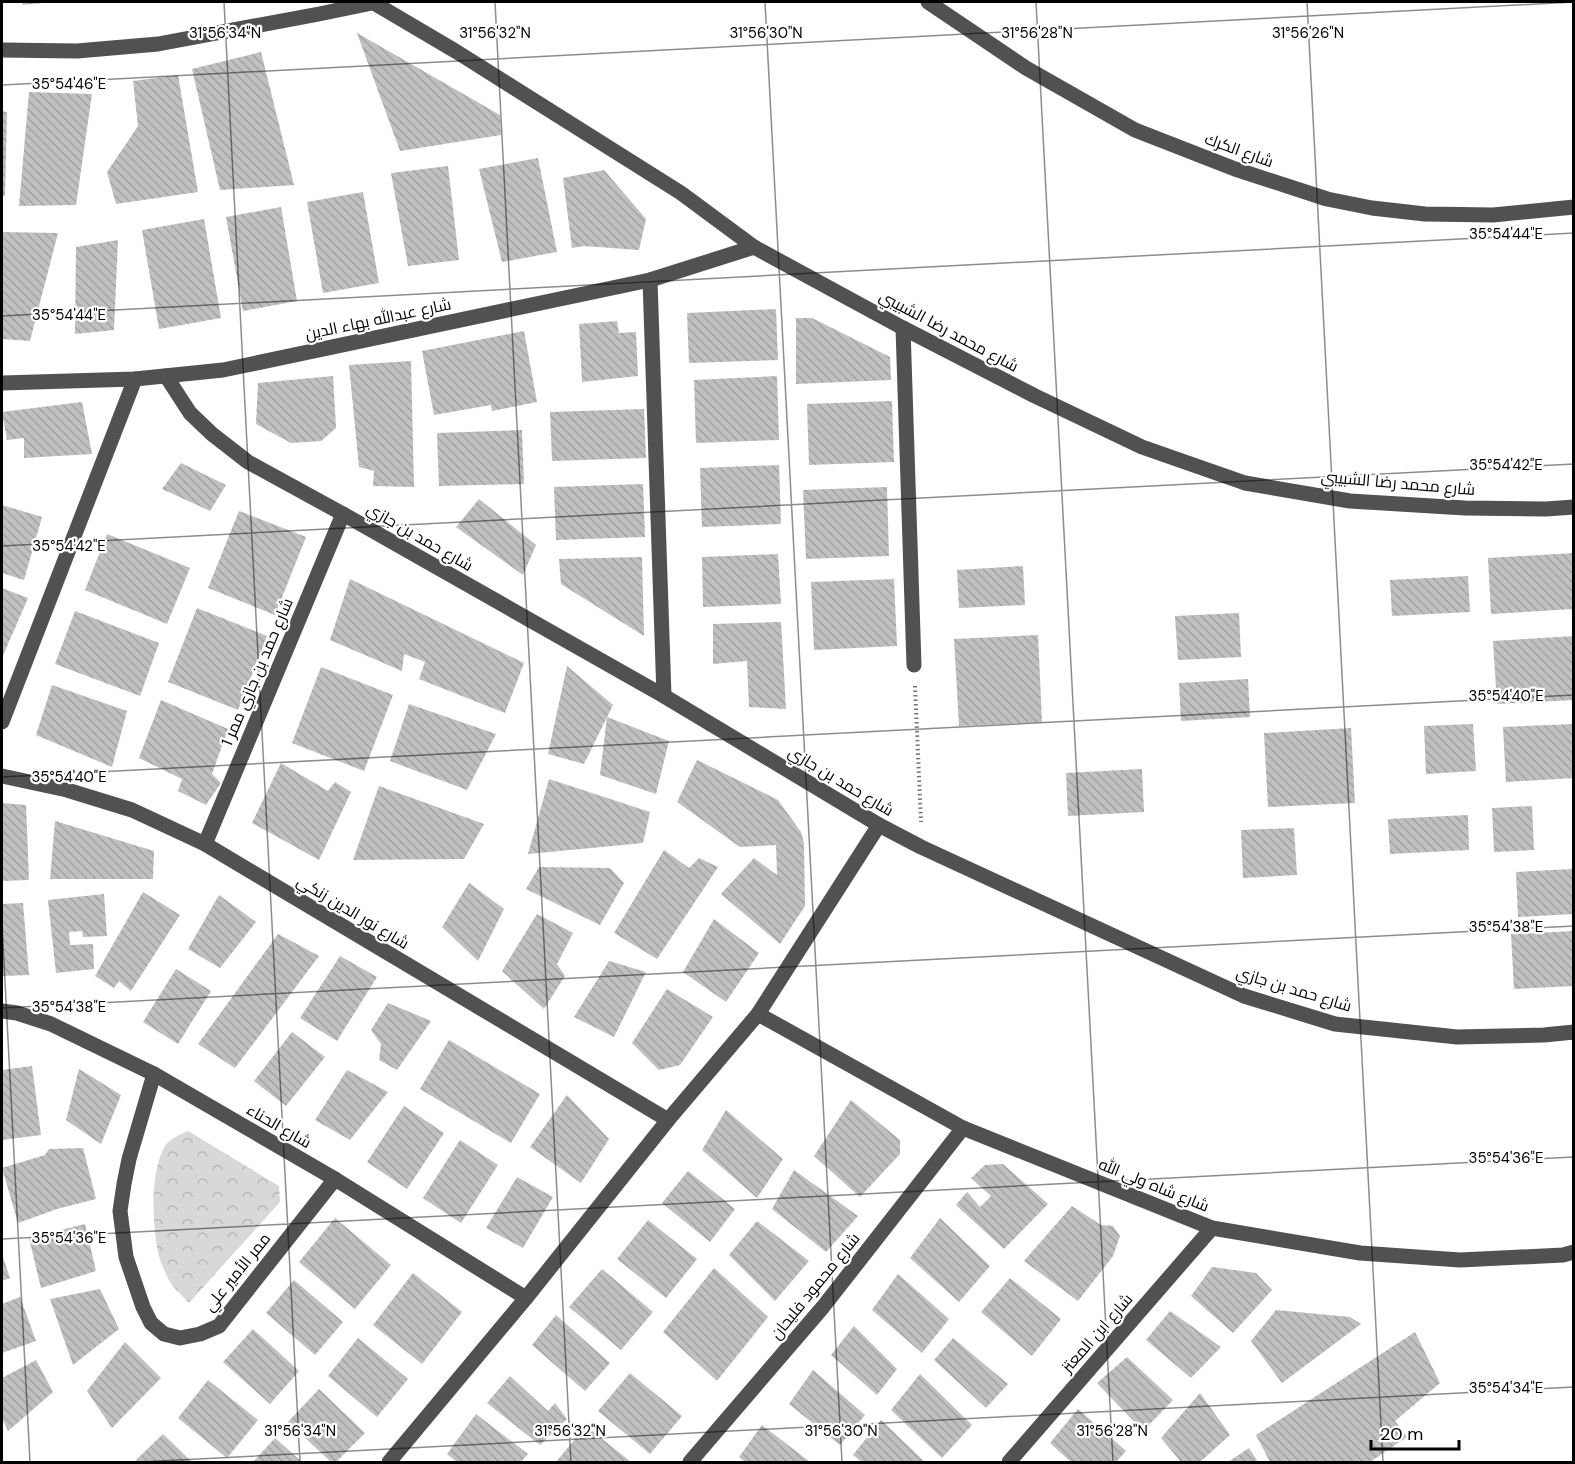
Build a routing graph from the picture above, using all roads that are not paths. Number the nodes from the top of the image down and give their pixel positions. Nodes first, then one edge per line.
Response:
1 (376, 2) edge
2 (931, 2) edge
3 (2, 50) edge
4 (1574, 207) edge
5 (754, 247) junction
6 (650, 280) junction
7 (903, 328) junction
8 (166, 376) junction
9 (135, 379) junction
10 (2, 383) edge
11 (1574, 507) edge
12 (343, 514) junction
13 (914, 665) road end
14 (664, 696) junction
15 (2, 722) edge
16 (2, 776) edge
17 (879, 825) junction
18 (205, 844) junction
19 (2, 1011) edge
20 (758, 1014) junction
21 (1574, 1032) edge
22 (154, 1074) junction
23 (668, 1120) junction
24 (963, 1128) junction
25 (335, 1179) junction
26 (1212, 1228) junction
27 (1574, 1252) edge
28 (526, 1298) junction
29 (389, 1462) edge
30 (690, 1462) edge
31 (1009, 1462) edge

1 - 3 street
1 - 5 street, شارع محمد رضا الشبيبي
2 - 4 street, شارع الكرك
5 - 6 street, شارع عبدالله بهاء الدين
5 - 7 street, شارع محمد رضا الشبيبي
6 - 8 street, شارع عبدالله بهاء الدين
6 - 14 street
7 - 11 street, شارع محمد رضا الشبيبي
7 - 13 street
8 - 9 street, شارع عبدالله بهاء الدين
8 - 12 street, شارع حمد بن جازي
9 - 10 street, شارع عبدالله بهاء الدين
9 - 15 street
12 - 14 street, شارع حمد بن جازي
12 - 18 street, شارع حمد بن جازي ممر 1
14 - 17 street, شارع حمد بن جازي
16 - 18 street, شارع نور الدين زنكي
17 - 20 street
17 - 21 street, شارع حمد بن جازي
18 - 23 street, شارع نور الدين زنكي
19 - 22 street, شارع الحناء
20 - 23 street
20 - 24 street, شارع شاه ولي الله
22 - 25 street, شارع الحناء
22 - 25 street, ممر الأمير علي
23 - 28 street
24 - 26 street, شارع شاه ولي الله
24 - 30 street, شارع محمود فليحان
25 - 28 street, شارع الحناء
26 - 27 street, شارع شاه ولي الله
26 - 31 street, شارع ابن المعتز
28 - 29 street

